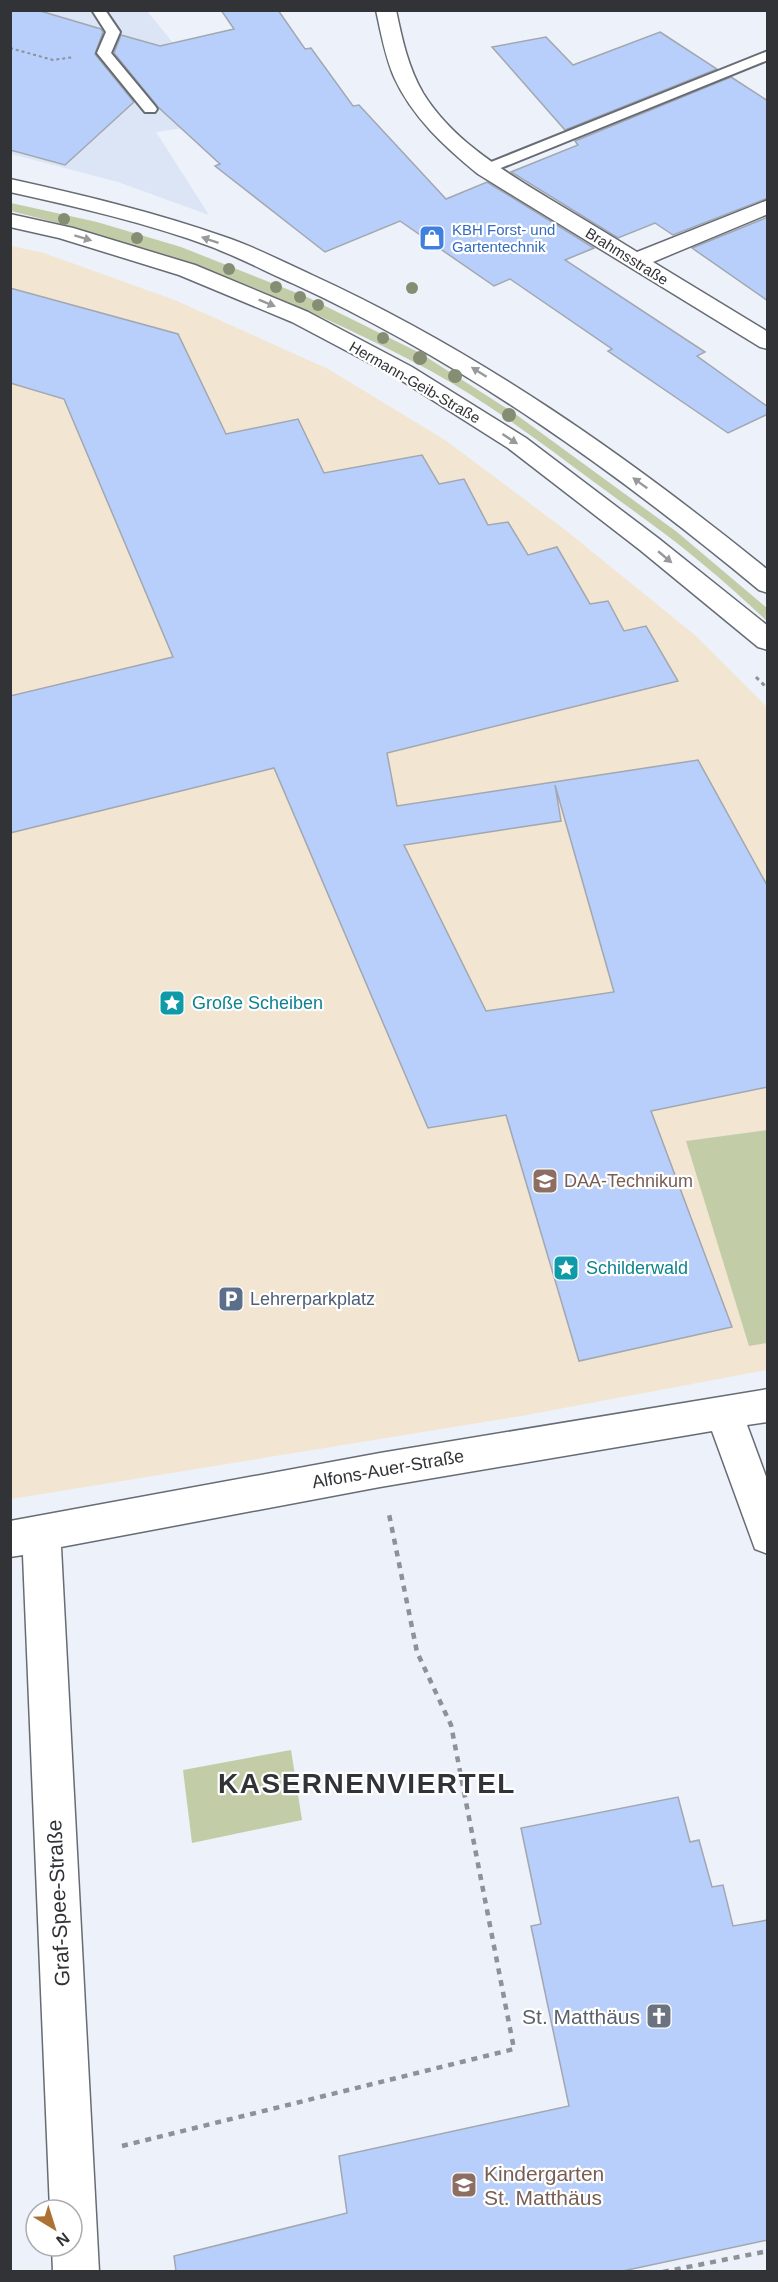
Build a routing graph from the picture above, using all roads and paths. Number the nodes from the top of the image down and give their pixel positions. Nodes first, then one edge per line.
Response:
1 (98, 10) edge
2 (386, 10) edge
3 (10, 48) edge
4 (104, 53) junction
5 (768, 55) edge
6 (150, 109) dead end
7 (486, 170) junction
8 (10, 185) edge
9 (768, 206) edge
10 (10, 220) edge
11 (636, 261) junction
12 (768, 342) edge
13 (768, 584) edge
14 (768, 641) edge
15 (750, 671) dead end
16 (768, 688) edge
17 (768, 1405) edge
18 (724, 1412) junction
19 (380, 1470) junction
20 (768, 1536) edge
21 (26, 1537) edge
22 (70, 2159) junction
23 (768, 2251) edge
24 (76, 2271) edge
25 (663, 2271) edge

1 - 4 lane
2 - 7 street, Brahmsstraße
3 - 4 path
4 - 6 lane
5 - 7 lane
7 - 11 street, Brahmsstraße
13 -> 8 street
9 - 11 street
10 -> 14 street, Hermann-Geib-Straße
11 - 12 street, Brahmsstraße
15 - 16 path
17 - 18 street, Alfons-Auer-Straße
18 - 19 street, Alfons-Auer-Straße
18 - 20 street
19 - 21 street, Alfons-Auer-Straße
19 - 22 path
21 - 22 street, Graf-Spee-Straße
22 - 24 street, Graf-Spee-Straße
23 - 25 path

